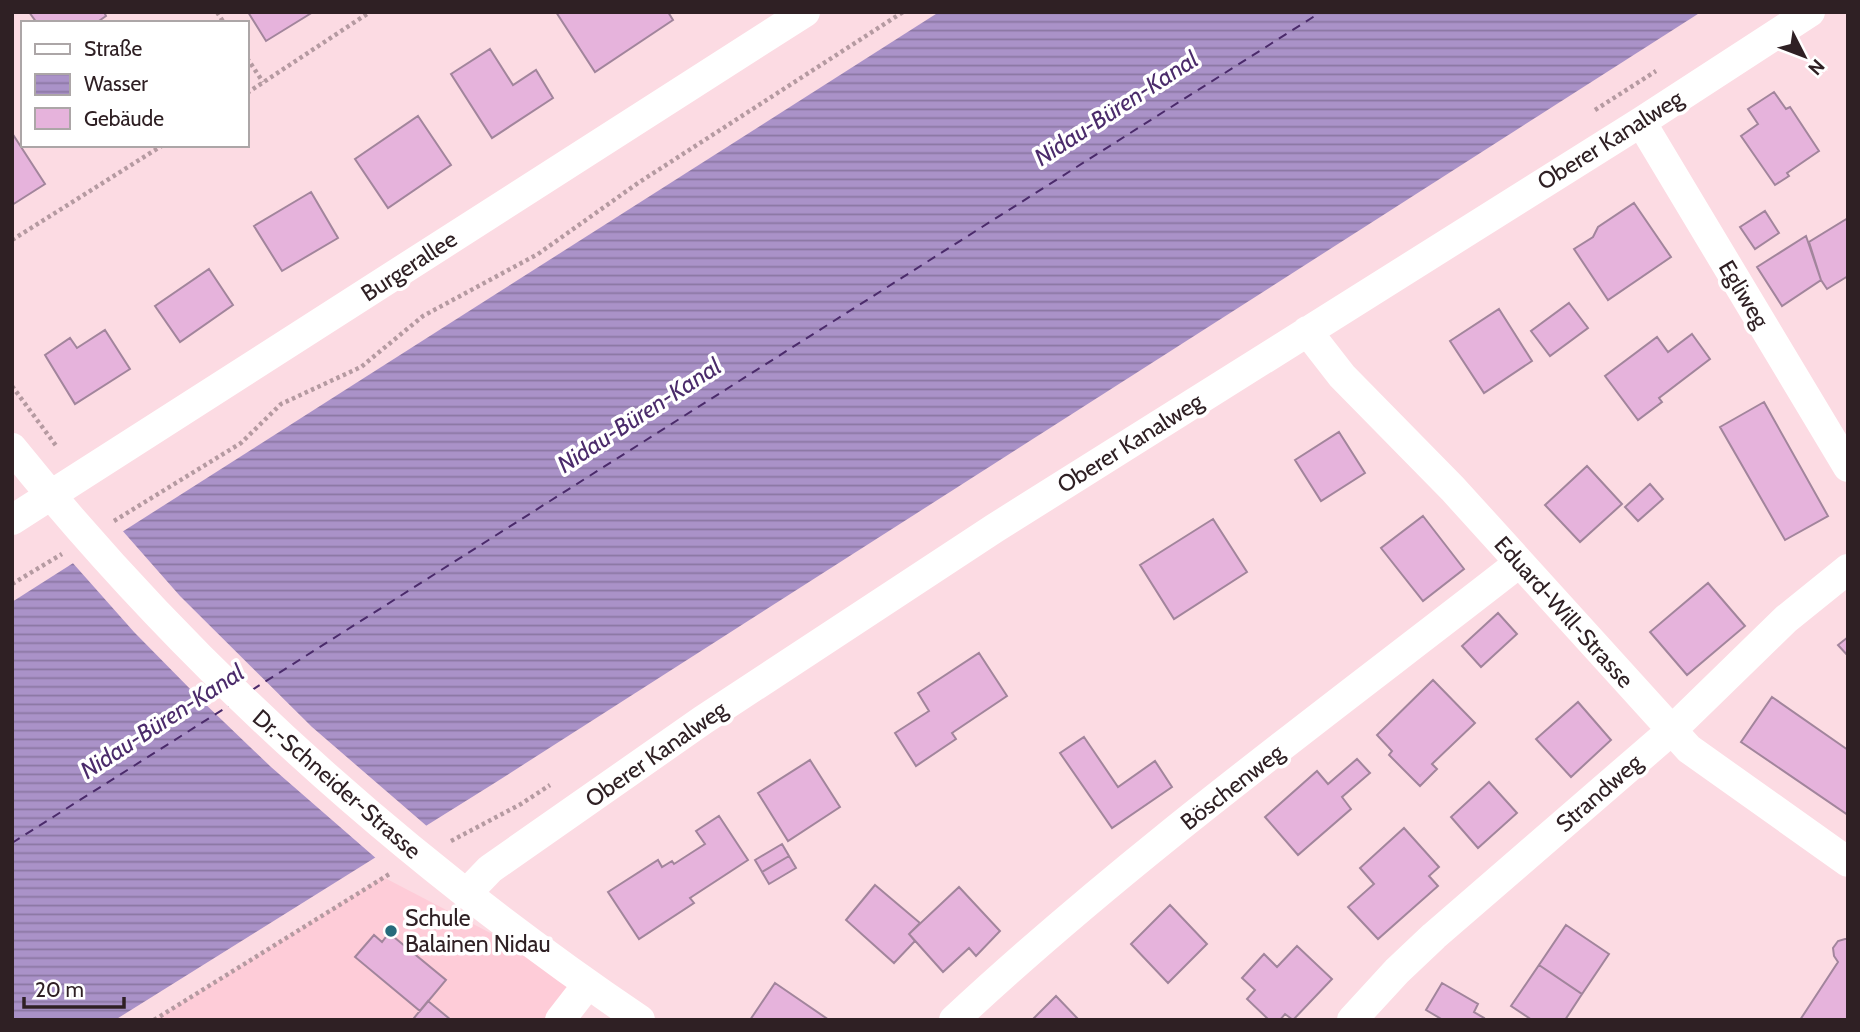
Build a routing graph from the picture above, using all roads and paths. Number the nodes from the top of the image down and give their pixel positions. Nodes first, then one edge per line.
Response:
1 (370, 12) edge
2 (805, 12) edge
3 (903, 12) edge
4 (1810, 12) edge
5 (248, 60) edge
6 (263, 82) junction
7 (248, 92) edge
8 (1641, 122) junction
9 (160, 147) edge
10 (12, 240) edge
11 (1307, 331) junction
12 (12, 386) edge
13 (12, 448) edge
14 (1848, 467) edge
15 (79, 478) junction
16 (12, 520) edge
17 (108, 525) dead end
18 (65, 552) dead end
19 (1519, 563) junction
20 (1848, 569) edge
21 (12, 584) edge
22 (1672, 730) junction
23 (551, 784) dead end
24 (437, 858) junction
25 (1848, 862) edge
26 (394, 871) dead end
27 (466, 894) junction
28 (588, 984) junction
29 (154, 1020) edge
30 (560, 1020) edge
31 (640, 1020) edge
32 (954, 1020) edge
33 (1352, 1020) edge

1 - 6 path
2 - 15 street, Burgerallee
3 - 17 path
4 - 8 street, Oberer Kanalweg
5 - 6 path
6 - 7 path
8 - 11 street, Oberer Kanalweg
8 - 14 street, Egliweg
9 - 10 path
11 - 19 street, Eduard-Will-Strasse
11 - 27 street, Oberer Kanalweg
12 - 15 path
13 - 24 street, Dr.-Schneider-Strasse
15 - 16 street, Burgerallee
18 - 21 path
19 - 22 street, Eduard-Will-Strasse
19 - 32 street, Böschenweg
20 - 22 street, Strandweg
22 - 25 street, Eduard-Will-Strasse
22 - 33 street, Strandweg
23 - 24 path
24 - 27 street, Dr.-Schneider-Strasse
26 - 29 path
27 - 28 street, Dr.-Schneider-Strasse
28 - 30 street
28 - 31 street, Dr.-Schneider-Strasse

